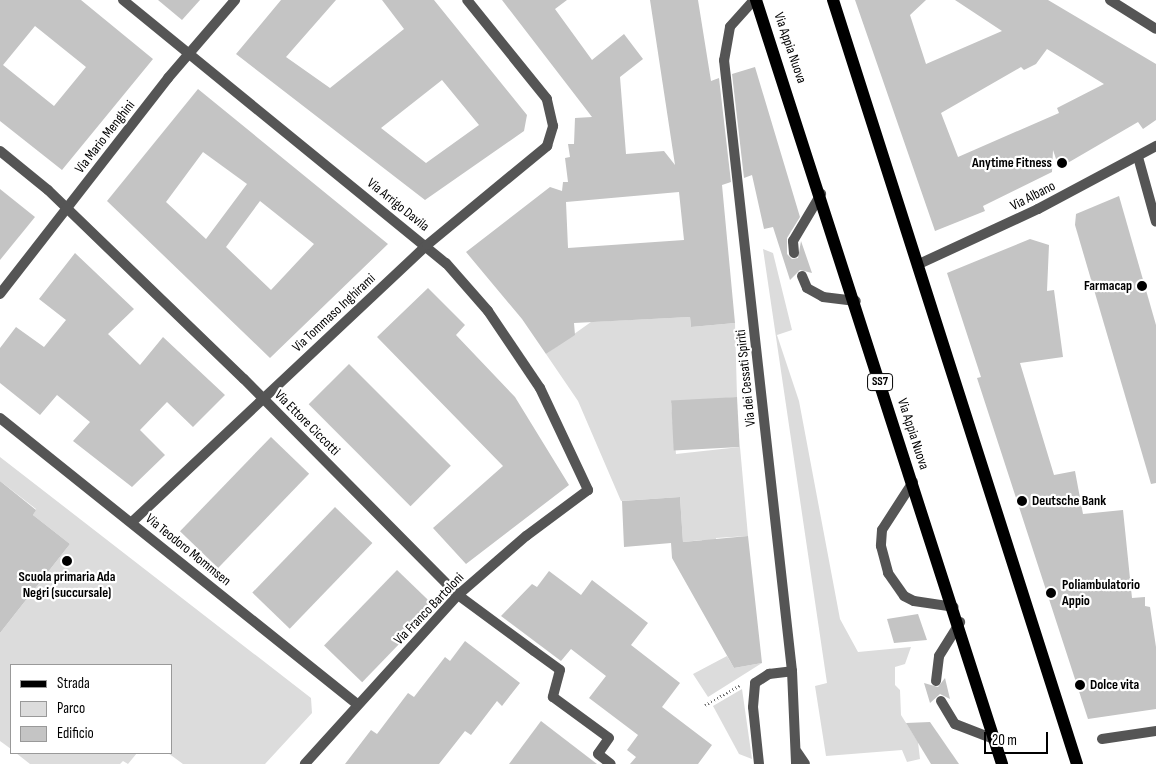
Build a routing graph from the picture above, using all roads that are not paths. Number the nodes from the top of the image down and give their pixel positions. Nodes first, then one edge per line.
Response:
1 (123, 0) edge
2 (235, 0) edge
3 (466, 0) edge
4 (756, 0) edge
5 (834, 0) edge
6 (1110, 0) edge
7 (1156, 29) edge
8 (188, 54) junction
9 (1156, 146) edge
10 (0, 151) edge
11 (1138, 157) junction
12 (821, 194) junction
13 (66, 209) junction
14 (1156, 222) edge
15 (427, 245) junction
16 (794, 253) dead end
17 (919, 264) junction
18 (802, 276) dead end
19 (0, 294) edge
20 (856, 301) junction
21 (263, 398) junction
22 (0, 418) edge
23 (913, 482) junction
24 (588, 490) joint
25 (132, 522) junction
26 (458, 595) junction
27 (954, 607) junction
28 (960, 622) junction
29 (792, 670) junction
30 (936, 680) dead end
31 (941, 701) dead end
32 (357, 704) junction
33 (1156, 731) edge
34 (994, 739) junction
35 (1102, 739) dead end
36 (797, 752) junction
37 (305, 764) edge
38 (611, 764) edge
39 (759, 764) edge
40 (796, 764) edge
41 (805, 764) edge
42 (1002, 764) edge
43 (1077, 764) edge

1 - 8 street, Via Arrigo Davila
2 - 8 street, Via Mario Menghini
3 - 15 street, Via Tommaso Inghirami
4 - 12 main road, Via Appia Nuova / SS7
4 - 29 street, Via dei Cessati Spiriti
5 - 17 main road
6 - 7 street
8 - 13 street, Via Mario Menghini
8 - 15 street, Via Arrigo Davila
9 - 11 street, Via Albano
10 - 13 street, Via Ettore Ciccotti
11 - 14 street
11 - 17 street, Via Albano
12 - 16 street
12 - 20 main road, Via Appia Nuova / SS7
13 - 19 street, Via Mario Menghini
13 - 21 street, Via Ettore Ciccotti
15 - 21 street, Via Tommaso Inghirami
15 - 24 street, Via Arrigo Davila
17 - 43 main road
18 - 20 street
20 - 23 main road, Via Appia Nuova / SS7
21 - 25 street, Via Tommaso Inghirami
21 - 26 street, Via Ettore Ciccotti
22 - 25 street, Via Teodoro Mommsen
23 - 27 main road, Via Appia Nuova / SS7
23 - 27 street
24 - 26 street, Via Franco Bartoloni
25 - 32 street, Via Teodoro Mommsen
26 - 32 street, Via Franco Bartoloni
26 - 38 street, Via Ettore Ciccotti
27 - 28 main road, Via Appia Nuova / SS7
28 - 30 street
28 - 34 main road, Via Appia Nuova / SS7
29 - 36 street, Via dei Cessati Spiriti
29 - 39 street
31 - 34 street
32 - 37 street, Via Franco Bartoloni
33 - 35 street
34 - 42 main road, Via Appia Nuova / SS7
36 - 40 street, Via dei Cessati Spiriti
36 - 41 street

